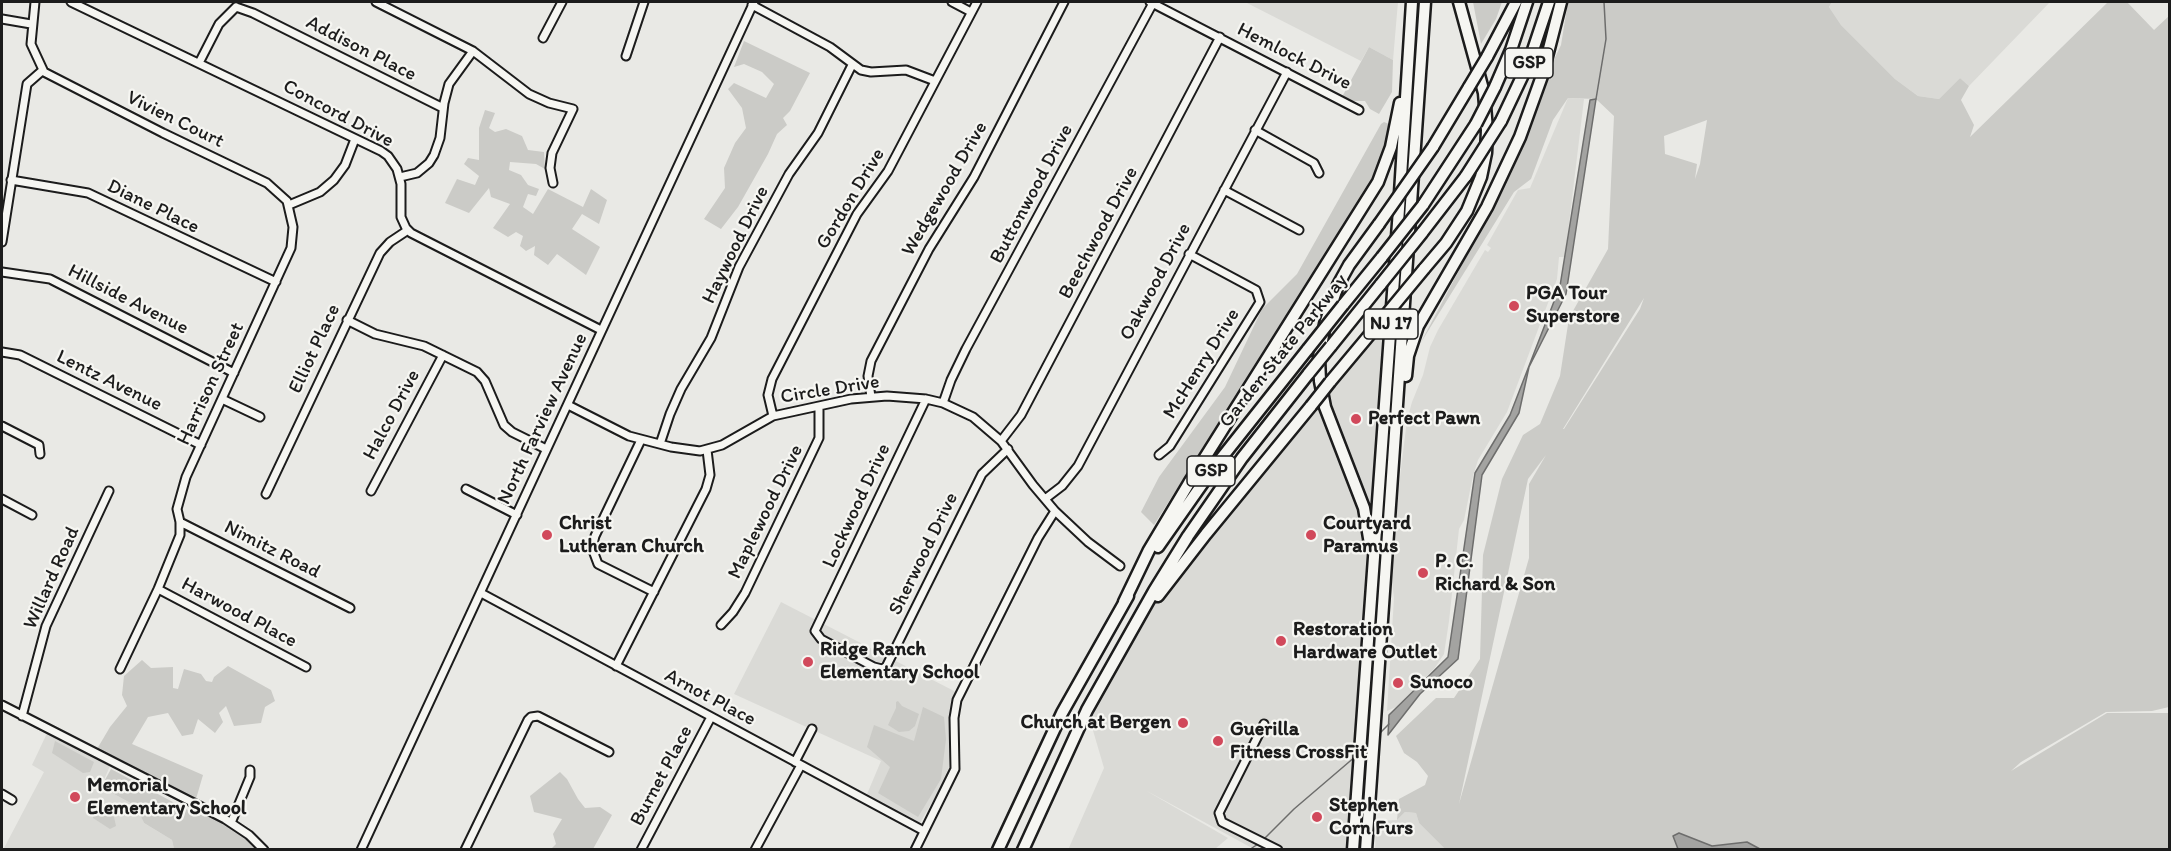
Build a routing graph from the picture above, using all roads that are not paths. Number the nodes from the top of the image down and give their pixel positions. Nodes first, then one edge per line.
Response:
1 (35, 2) edge
2 (72, 2) edge
3 (376, 2) edge
4 (562, 2) edge
5 (642, 2) edge
6 (952, 2) edge
7 (977, 2) edge
8 (1064, 2) edge
9 (1151, 2) edge
10 (1412, 2) edge
11 (1425, 2) edge
12 (1459, 2) edge
13 (1516, 2) edge
14 (1527, 2) edge
15 (1549, 2) edge
16 (1561, 2) edge
17 (753, 3) edge
18 (235, 4) edge
19 (971, 12) junction
20 (2, 19) edge
21 (32, 24) junction
22 (543, 38) dead end
23 (1220, 38) junction
24 (473, 51) junction
25 (626, 56) dead end
26 (1408, 62) junction
27 (199, 63) junction
28 (852, 65) junction
29 (43, 70) junction
30 (1287, 72) junction
31 (935, 81) junction
32 (443, 108) junction
33 (1359, 110) dead end
34 (1255, 130) junction
35 (355, 139) junction
36 (1319, 172) dead end
37 (400, 177) junction
38 (11, 180) junction
39 (553, 183) dead end
40 (1224, 190) junction
41 (289, 205) junction
42 (408, 230) junction
43 (1299, 230) dead end
44 (2, 242) edge
45 (1189, 254) junction
46 (2, 272) edge
47 (276, 282) junction
48 (347, 320) junction
49 (601, 330) junction
50 (2, 352) edge
51 (443, 355) junction
52 (234, 373) junction
53 (871, 396) junction
54 (222, 399) junction
55 (926, 399) junction
56 (943, 403) junction
57 (568, 405) junction
58 (819, 406) junction
59 (773, 416) junction
60 (260, 417) dead end
61 (2, 426) edge
62 (641, 440) junction
63 (1001, 441) junction
64 (660, 444) junction
65 (201, 445) junction
66 (546, 449) junction
67 (1008, 449) junction
68 (707, 450) junction
69 (40, 454) dead end
70 (1159, 455) dead end
71 (1391, 482) junction
72 (466, 489) dead end
73 (110, 491) dead end
74 (371, 491) dead end
75 (266, 494) dead end
76 (2, 499) edge
77 (1045, 499) junction
78 (1055, 511) junction
79 (32, 515) dead end
80 (517, 515) junction
81 (180, 522) junction
82 (1120, 566) dead end
83 (1372, 585) junction
84 (158, 589) junction
85 (654, 592) junction
86 (481, 593) junction
87 (1124, 602) junction
88 (350, 608) dead end
89 (721, 625) dead end
90 (817, 628) joint
91 (1122, 645) junction
92 (616, 666) junction
93 (306, 667) dead end
94 (120, 669) dead end
95 (2, 705) edge
96 (22, 716) junction
97 (711, 717) junction
98 (1264, 724) dead end
99 (812, 729) dead end
100 (609, 752) dead end
101 (798, 764) junction
102 (250, 770) dead end
103 (2, 794) edge
104 (12, 800) dead end
105 (231, 823) junction
106 (924, 831) junction
107 (264, 849) edge
108 (361, 849) edge
109 (465, 849) edge
110 (641, 849) edge
111 (755, 849) edge
112 (915, 849) edge
113 (998, 849) edge
114 (1023, 849) edge
115 (1278, 849) edge
116 (1353, 849) edge
117 (1366, 849) edge

1 - 21 street
2 - 27 street, Concord Drive
3 - 24 street
4 - 22 street
5 - 25 street
6 - 19 street
7 - 19 street, Gordon Drive
8 - 53 street, Wedgewood Drive
9 - 23 street, Hemlock Drive
9 - 56 street, Buttonwood Drive
10 - 26 highway, NJ 17
11 - 71 highway, NJ 17
12 - 91 highway, bridge
13 - 83 highway, bridge
14 - 87 highway, Garden State Parkway / GSP, bridge
15 - 91 highway, Garden State Parkway / GSP, bridge
16 - 71 highway
17 - 28 street
17 - 49 street, North Farview Avenue
18 - 27 street
18 - 32 street, Addison Place
19 - 31 street, Gordon Drive
20 - 21 street
21 - 29 street
23 - 30 street, Hemlock Drive
23 - 63 street, Beechwood Drive
24 - 32 street
24 - 39 street
26 - 83 highway, NJ 17
26 - 87 highway
27 - 35 street, Concord Drive
28 - 31 street
28 - 64 street, Haywood Drive
29 - 38 street
29 - 41 street, Vivien Court
30 - 33 street, Hemlock Drive
30 - 34 street, Oakwood Drive
31 - 59 street, Gordon Drive
32 - 37 street
34 - 36 street
34 - 40 street, Oakwood Drive
35 - 37 street, Concord Drive
35 - 41 street
37 - 42 street, Concord Drive
38 - 44 street
38 - 47 street, Diane Place
40 - 43 street
40 - 45 street, Oakwood Drive
41 - 47 street, Harrison Street
42 - 48 street, Elliot Place
42 - 49 street
45 - 70 street, McHenry Drive
45 - 77 street, Oakwood Drive
46 - 52 street, Hillside Avenue
47 - 52 street, Harrison Street
48 - 51 street
48 - 75 street, Elliot Place
49 - 57 street, North Farview Avenue
50 - 65 street, Lentz Avenue
51 - 66 street
51 - 74 street, Halco Drive
52 - 54 street, Harrison Street
53 - 55 street, Circle Drive
53 - 58 street, Circle Drive
54 - 60 street
54 - 65 street, Harrison Street
55 - 56 street, Circle Drive
55 - 90 street, Lockwood Drive
56 - 63 street, Circle Drive
57 - 62 street, Circle Drive
57 - 66 street, North Farview Avenue
58 - 59 street, Circle Drive
58 - 89 street, Maplewood Drive
59 - 68 street, Circle Drive
61 - 69 street
62 - 64 street, Circle Drive
62 - 85 street
63 - 67 street, Circle Drive
64 - 68 street, Circle Drive
65 - 81 street, Harrison Street
66 - 80 street, North Farview Avenue
67 - 77 street, Circle Drive
67 - 90 street, Sherwood Drive
68 - 85 street
71 - 117 highway, NJ 17
72 - 80 street
73 - 96 street, Willard Road
76 - 79 street
77 - 78 street, Circle Drive
78 - 82 street, Circle Drive
78 - 106 street
80 - 86 street, North Farview Avenue
81 - 84 street, Harrison Street
81 - 88 street, Nimitz Road
83 - 116 highway, NJ 17
84 - 93 street, Harwood Place
84 - 94 street, Harrison Street
85 - 92 street
86 - 92 street, Arnot Place
86 - 108 street, North Farview Avenue
87 - 113 highway, Garden State Parkway / GSP
91 - 114 highway, Garden State Parkway / GSP
92 - 97 street, Arnot Place
95 - 96 street
96 - 105 street
97 - 101 street, Arnot Place
97 - 110 street, Burnet Place
98 - 115 street
99 - 101 street
100 - 109 street
101 - 106 street, Arnot Place
101 - 111 street
102 - 105 street
103 - 104 street
105 - 107 street
106 - 112 street

